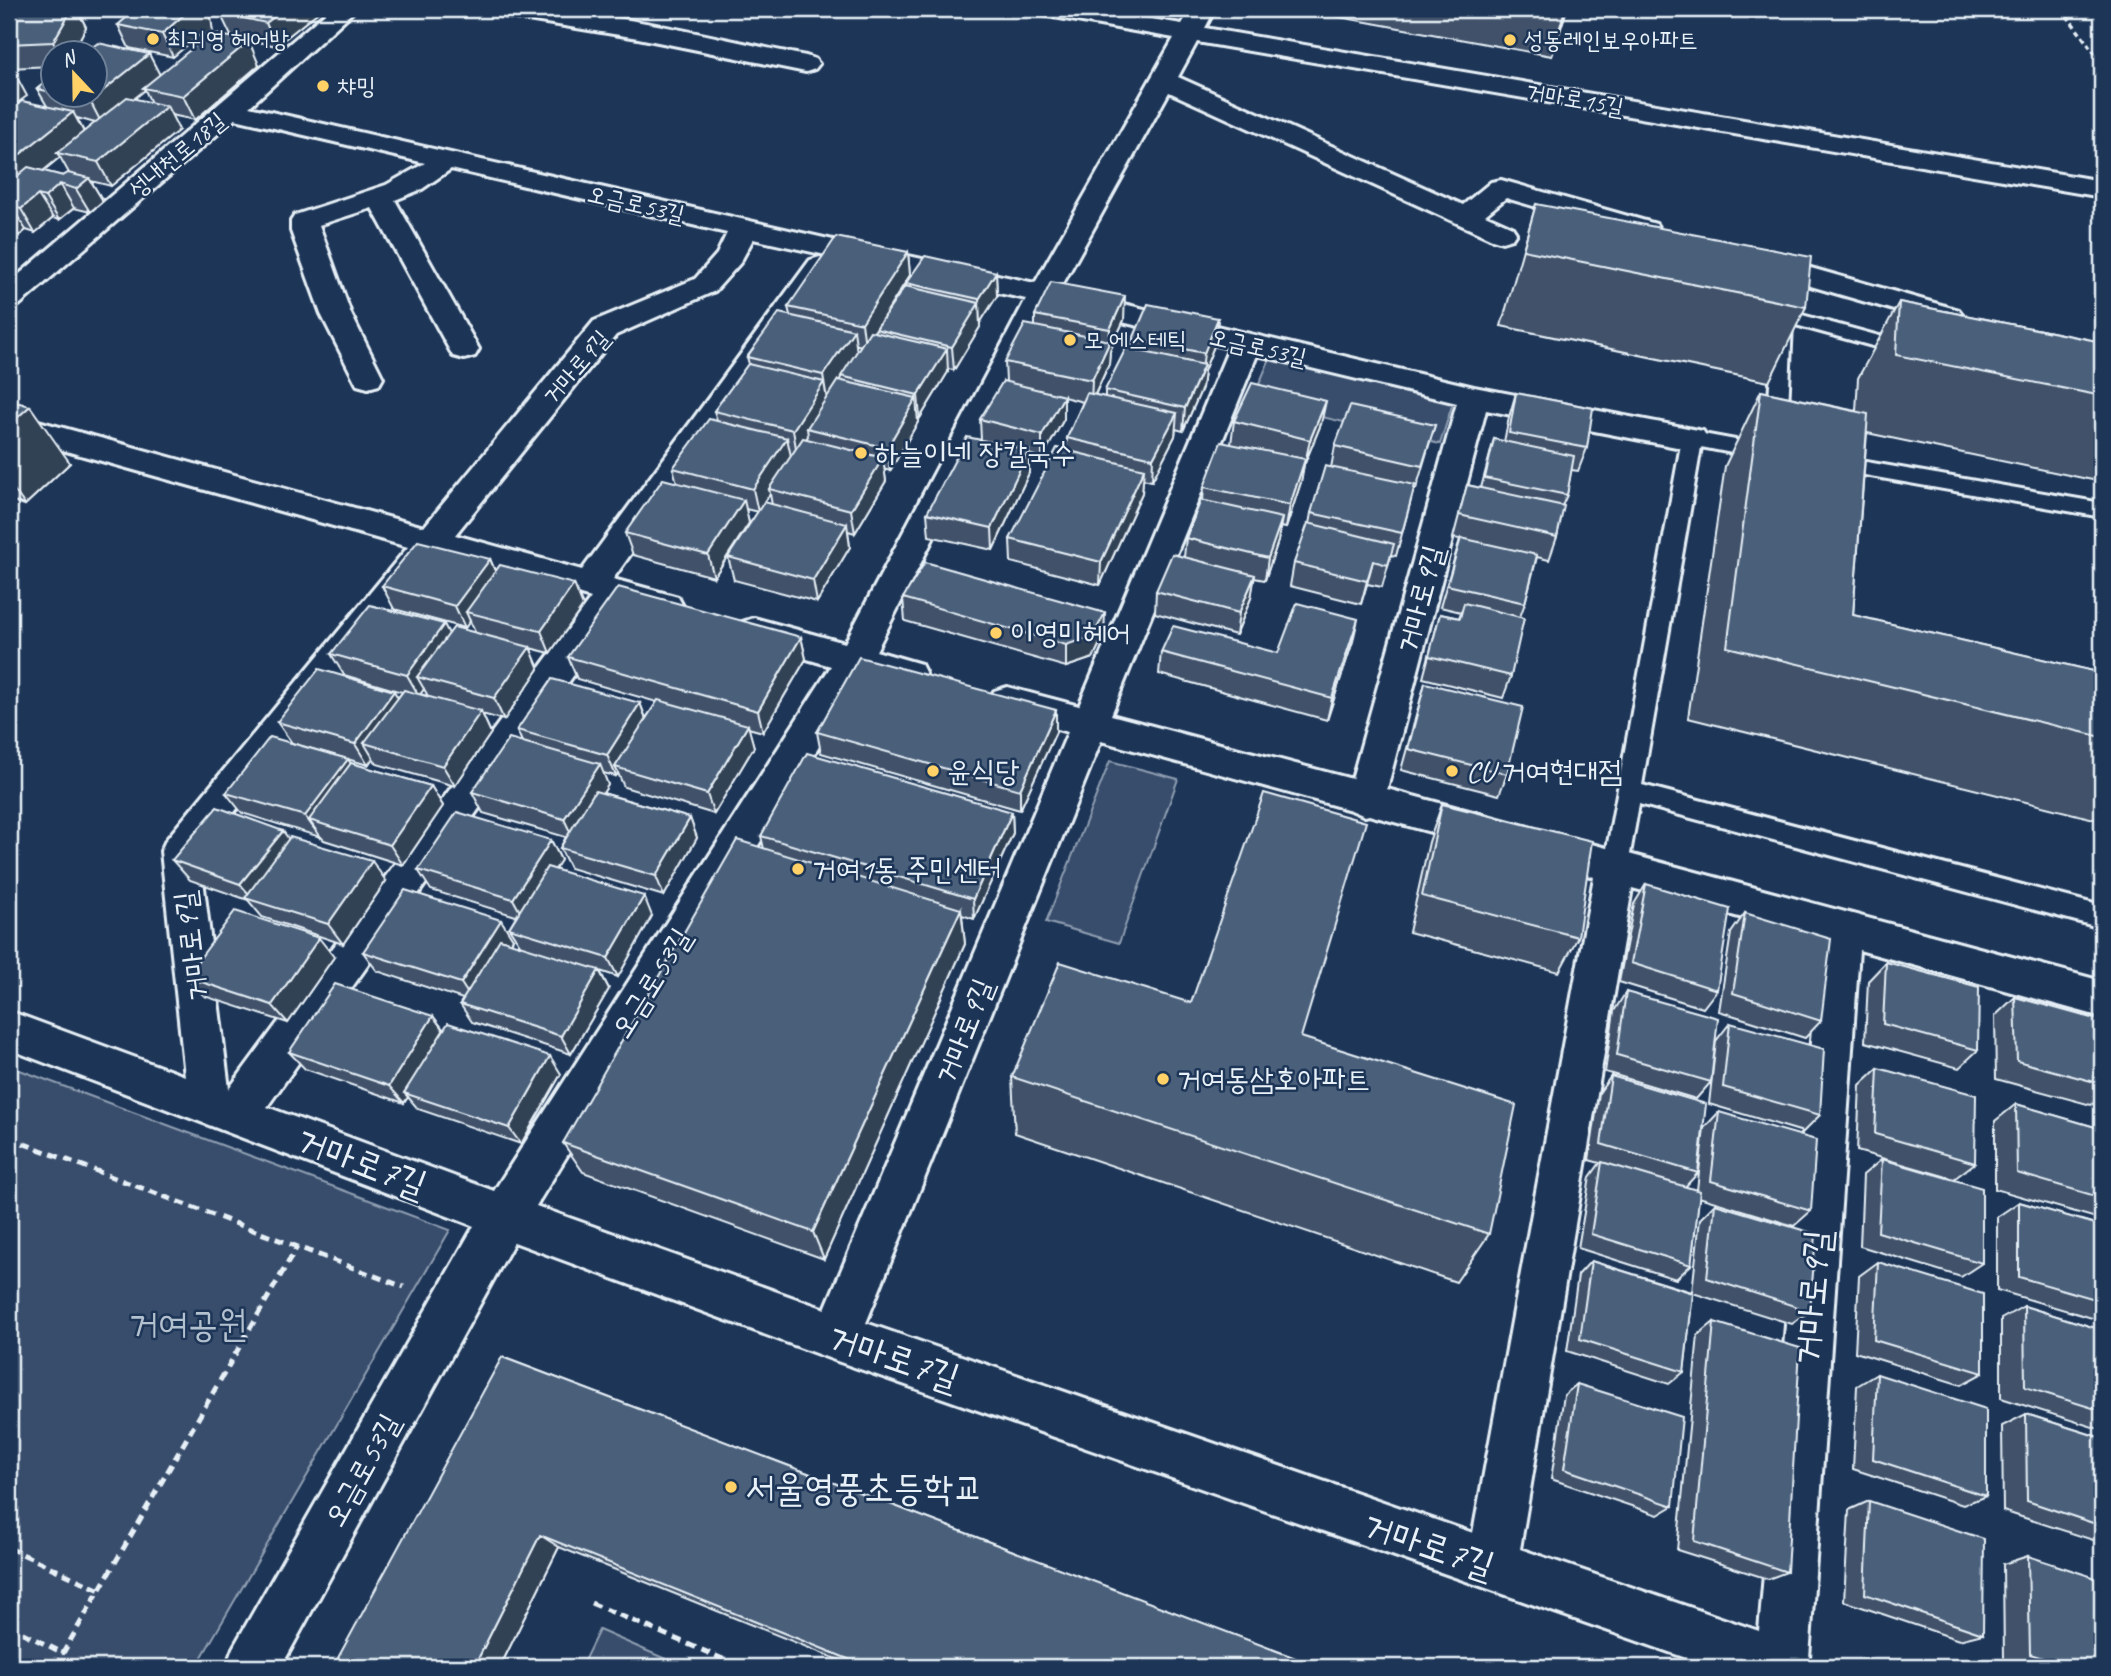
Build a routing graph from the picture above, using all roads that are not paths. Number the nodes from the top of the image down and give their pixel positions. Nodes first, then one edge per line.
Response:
1 (344, 9) edge
2 (503, 9) edge
3 (1048, 9) edge
4 (1196, 21) edge
5 (806, 64) dead end
6 (1163, 80) junction
7 (230, 110) junction
8 (445, 160) junction
9 (2102, 189) edge
10 (380, 197) junction
11 (1465, 216) junction
12 (744, 228) junction
13 (1502, 233) dead end
14 (1671, 237) edge
15 (833, 249) junction
16 (1737, 256) edge
17 (1043, 294) junction
18 (9, 298) edge
19 (1757, 308) edge
20 (1784, 316) junction
21 (1972, 323) edge
22 (1246, 344) junction
23 (464, 349) dead end
24 (1930, 356) edge
25 (368, 378) dead end
26 (1474, 397) junction
27 (9, 424) edge
28 (1692, 439) junction
29 (1811, 460) edge
30 (2102, 510) edge
31 (433, 541) junction
32 (602, 589) junction
33 (854, 659) junction
34 (1091, 724) junction
35 (1630, 792) junction
36 (1365, 801) junction
37 (1616, 865) junction
38 (2102, 917) edge
39 (1841, 928) junction
40 (2102, 999) edge
41 (9, 1030) edge
42 (223, 1109) junction
43 (504, 1216) junction
44 (837, 1337) junction
45 (1492, 1566) junction
46 (1784, 1666) edge
47 (252, 1667) edge

1 - 7 street, 성내천로18길
2 - 5 street
3 - 4 street, 거마로15길
4 - 6 street, 오금로53길
4 - 9 street, 거마로15길
6 - 11 street
6 - 17 street, 오금로53길
7 - 8 street, 오금로53길
7 - 18 street, 성내천로18길
8 - 10 street
8 - 12 street, 오금로53길
10 - 23 street
10 - 25 street
11 - 13 street
11 - 14 street
12 - 15 street, 오금로53길
12 - 31 street, 거마로9길
15 - 17 street, 오금로53길
15 - 32 street
16 - 21 street
17 - 22 street, 오금로53길
17 - 33 street, 오금로53길
19 - 20 lane
20 - 24 lane
20 - 28 lane
22 - 26 street, 오금로53길
22 - 34 street, 거마로9길
26 - 28 street, 오금로53길
26 - 36 street, 거마로9길
27 - 31 street
28 - 35 lane
29 - 30 lane
31 - 32 street
31 - 42 street, 거마로9길
32 - 33 street
32 - 42 street
33 - 34 street
33 - 43 street, 오금로53길
34 - 36 street
34 - 44 street, 거마로9길
35 - 37 lane
35 - 38 lane
36 - 37 street
37 - 39 street
37 - 45 street
39 - 40 street
39 - 46 street, 거마로9길
41 - 42 street, 거마로7길
42 - 43 street, 거마로7길
43 - 44 street, 거마로7길
43 - 47 street, 오금로53길
44 - 45 street, 거마로7길
45 - 46 street, 거마로7길

